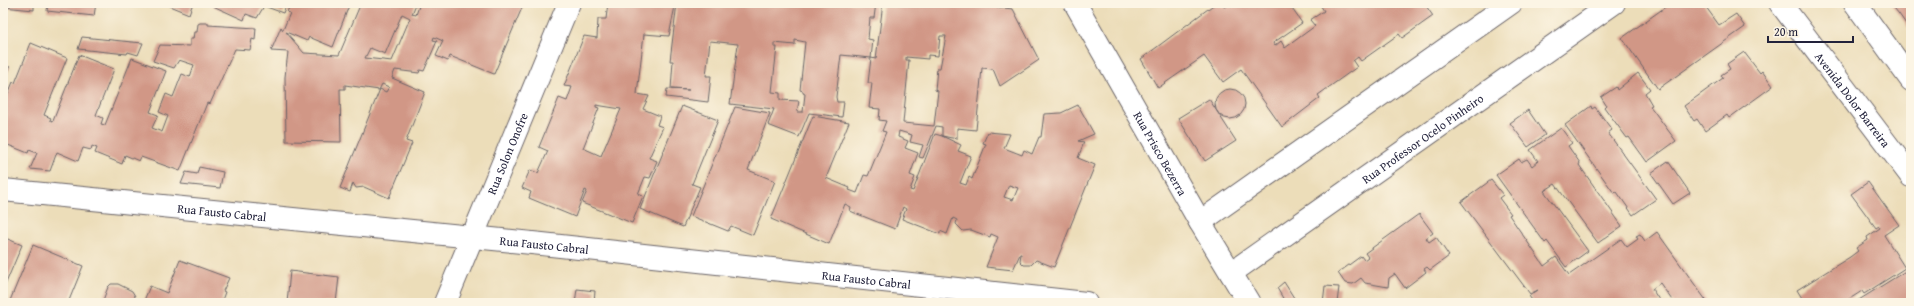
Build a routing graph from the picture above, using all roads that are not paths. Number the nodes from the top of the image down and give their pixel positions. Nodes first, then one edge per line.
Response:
1 (569, 3) edge
2 (1075, 3) edge
3 (1511, 3) edge
4 (1614, 3) edge
5 (1780, 3) edge
6 (1855, 3) edge
7 (1911, 80) edge
8 (1911, 176) edge
9 (3, 190) edge
10 (1200, 222) junction
11 (473, 237) junction
12 (1231, 272) junction
13 (445, 303) edge
14 (1086, 303) edge
15 (1249, 303) edge

1 - 11 street, Rua Solon Onofre
2 - 10 street, Rua Prisco Bezerra
3 - 10 street
4 - 12 street, Rua Professor Ocelo Pinheiro
5 - 8 street, Avenida Dolor Barreira
6 - 7 street
9 - 11 street, Rua Fausto Cabral
10 - 12 street, Rua Prisco Bezerra
11 - 13 street, Rua Solon Onofre
11 - 14 street, Rua Fausto Cabral
12 - 15 street, Rua Prisco Bezerra

